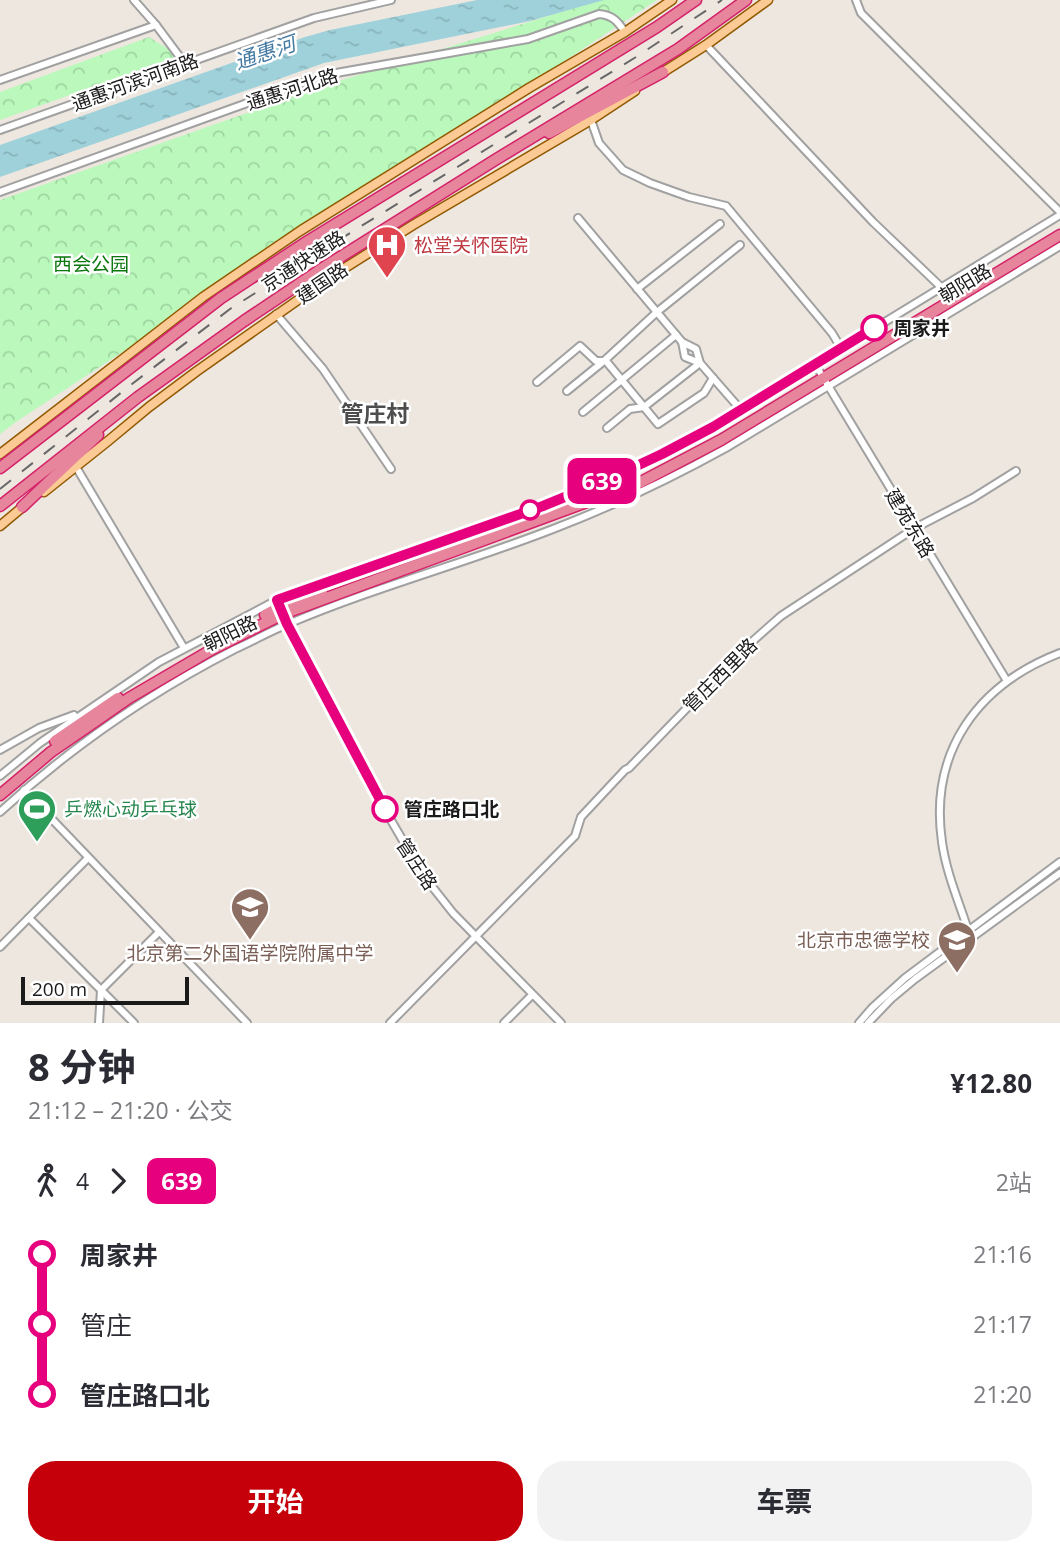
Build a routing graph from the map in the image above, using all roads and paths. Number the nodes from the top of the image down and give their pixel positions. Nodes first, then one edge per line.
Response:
1 (134, 0) edge
2 (391, 0) edge
3 (672, 0) edge
4 (696, 0) edge
5 (768, 0) edge
6 (856, 0) edge
7 (743, 2) edge
8 (156, 25) junction
9 (625, 32) junction
10 (706, 45) junction
11 (185, 64) junction
12 (663, 72) junction
13 (0, 80) edge
14 (591, 120) junction
15 (0, 130) edge
16 (495, 160) junction
17 (0, 192) edge
18 (1060, 213) edge
19 (578, 218) dead end
20 (720, 224) dead end
21 (1060, 227) edge
22 (1060, 235) edge
23 (740, 244) dead end
24 (1060, 246) edge
25 (942, 287) junction
26 (637, 289) junction
27 (657, 312) junction
28 (276, 314) junction
29 (676, 335) junction
30 (682, 342) junction
31 (841, 348) junction
32 (604, 361) junction
33 (700, 363) junction
34 (821, 375) junction
35 (713, 378) junction
36 (622, 380) junction
37 (537, 382) dead end
38 (567, 391) dead end
39 (138, 397) junction
40 (644, 407) junction
41 (741, 410) junction
42 (583, 412) dead end
43 (607, 428) dead end
44 (0, 454) edge
45 (76, 467) junction
46 (0, 468) edge
47 (391, 469) dead end
48 (1016, 471) dead end
49 (0, 506) edge
50 (23, 507) junction
51 (0, 526) edge
52 (914, 529) junction
53 (282, 611) junction
54 (184, 648) junction
55 (1060, 653) edge
56 (1007, 681) junction
57 (85, 710) junction
58 (0, 750) edge
59 (0, 776) edge
60 (0, 787) edge
61 (24, 790) junction
62 (0, 795) edge
63 (0, 812) edge
64 (88, 858) junction
65 (1060, 862) edge
66 (1060, 873) edge
67 (29, 918) junction
68 (968, 930) junction
69 (159, 932) junction
70 (475, 937) junction
71 (0, 947) edge
72 (101, 990) junction
73 (532, 995) junction
74 (99, 1023) edge
75 (134, 1023) edge
76 (247, 1023) edge
77 (390, 1023) edge
78 (504, 1023) edge
79 (561, 1023) edge
80 (859, 1023) edge
81 (868, 1023) edge

1 - 8 street
2 - 11 street, 通惠河滨河南路
3 - 9 main road
4 - 46 highway, 京通快速路
5 - 10 main road, 建国路
6 - 18 street
7 - 16 highway, 京通快速路
8 - 11 street
8 - 13 street
9 - 17 street, 通惠河北路
9 - 44 main road
10 - 12 main road, 建国路
10 - 25 street
11 - 15 street, 通惠河滨河南路
12 - 14 main road, 建国路
12 - 16 highway
14 - 28 main road, 建国路
14 - 31 street
16 - 39 highway, 京通快速路
18 - 25 street, 朝阳路
19 - 26 street
20 - 26 street
21 - 34 highway, 朝阳路
22 - 34 highway, 朝阳路
23 - 27 street
24 - 34 street, 朝阳路
25 - 31 street, 朝阳路
26 - 27 street
27 - 29 street
27 - 32 street
28 - 45 main road, 建国路
28 - 47 street
29 - 30 street
29 - 36 street
30 - 33 street
30 - 33 street
31 - 34 street, 朝阳路
32 - 36 street
32 - 37 street
32 - 38 street
33 - 35 street
33 - 40 street
34 - 41 street, 朝阳路
34 - 52 street, 建苑东路
34 - 53 highway, 朝阳路
34 - 53 street, 朝阳路
35 - 40 street
35 - 41 street
36 - 40 street
36 - 42 street
39 - 49 highway, 京通快速路
39 - 50 highway
40 - 43 street
41 - 53 street, 朝阳路
45 - 50 main road, 建国路
45 - 54 street
48 - 52 street, 管庄西里路
50 - 51 main road, 建国路
52 - 56 street, 建苑东路
52 - 70 street, 管庄西里路
53 - 54 street, 朝阳路
53 - 60 highway, 朝阳路
53 - 61 street, 朝阳路
53 - 62 highway, 朝阳路
53 - 70 street, 管庄路
54 - 57 street, 朝阳路
55 - 56 street
56 - 68 street
57 - 58 street
57 - 59 street, 朝阳路
61 - 63 street, 朝阳路
61 - 64 street
64 - 67 street
64 - 69 street
65 - 68 street
66 - 81 street
67 - 71 street
67 - 72 street
68 - 80 street
69 - 72 street
69 - 76 street
70 - 73 street, 管庄路
70 - 77 street, 管庄西里路
72 - 74 street
72 - 75 street
73 - 78 street
73 - 79 street, 管庄路

